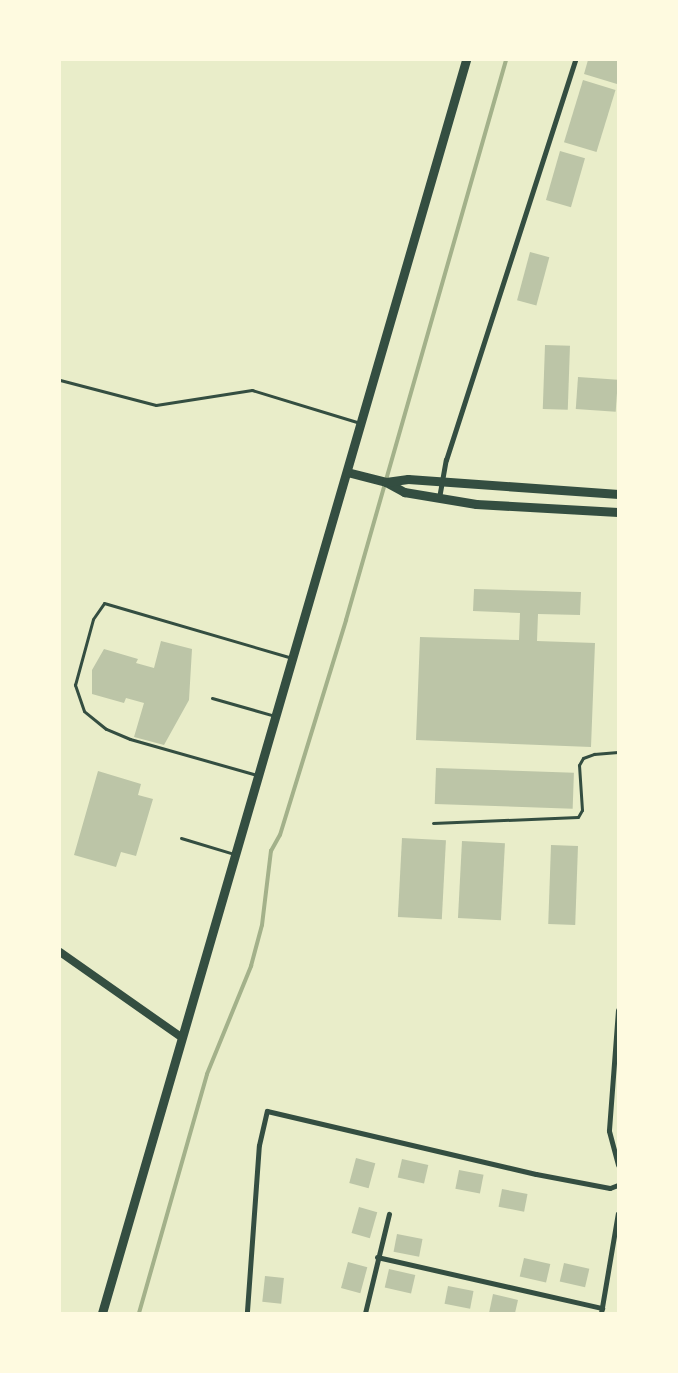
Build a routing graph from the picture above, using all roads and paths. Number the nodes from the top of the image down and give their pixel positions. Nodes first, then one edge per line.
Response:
1 (466, 60) edge
2 (575, 60) edge
3 (60, 380) edge
4 (360, 423) junction
5 (348, 472) junction
6 (386, 482) junction
7 (442, 482) junction
8 (618, 494) edge
9 (439, 498) junction
10 (618, 512) edge
11 (292, 658) junction
12 (212, 698) dead end
13 (275, 717) junction
14 (618, 752) edge
15 (258, 775) junction
16 (433, 823) dead end
17 (181, 838) dead end
18 (234, 854) junction
19 (60, 952) edge
20 (618, 1010) edge
21 (181, 1036) junction
22 (618, 1165) edge
23 (618, 1185) edge
24 (618, 1213) edge
25 (389, 1214) dead end
26 (377, 1257) junction
27 (247, 1310) dead end
28 (601, 1310) edge
29 (102, 1313) edge
30 (365, 1313) edge

1 - 4 main road
2 - 7 street
3 - 4 lane
4 - 5 main road
5 - 6 main road
5 - 11 main road
6 - 7 main road
6 - 9 main road
7 - 8 main road
7 - 9 street
9 - 10 main road
11 - 13 main road
11 - 15 lane
12 - 13 lane
13 - 15 main road
14 - 16 lane
15 - 18 main road
17 - 18 lane
18 - 21 main road
19 - 21 street
20 - 22 street
21 - 29 main road
23 - 27 street
24 - 28 street
25 - 26 street
26 - 28 street
26 - 30 street

